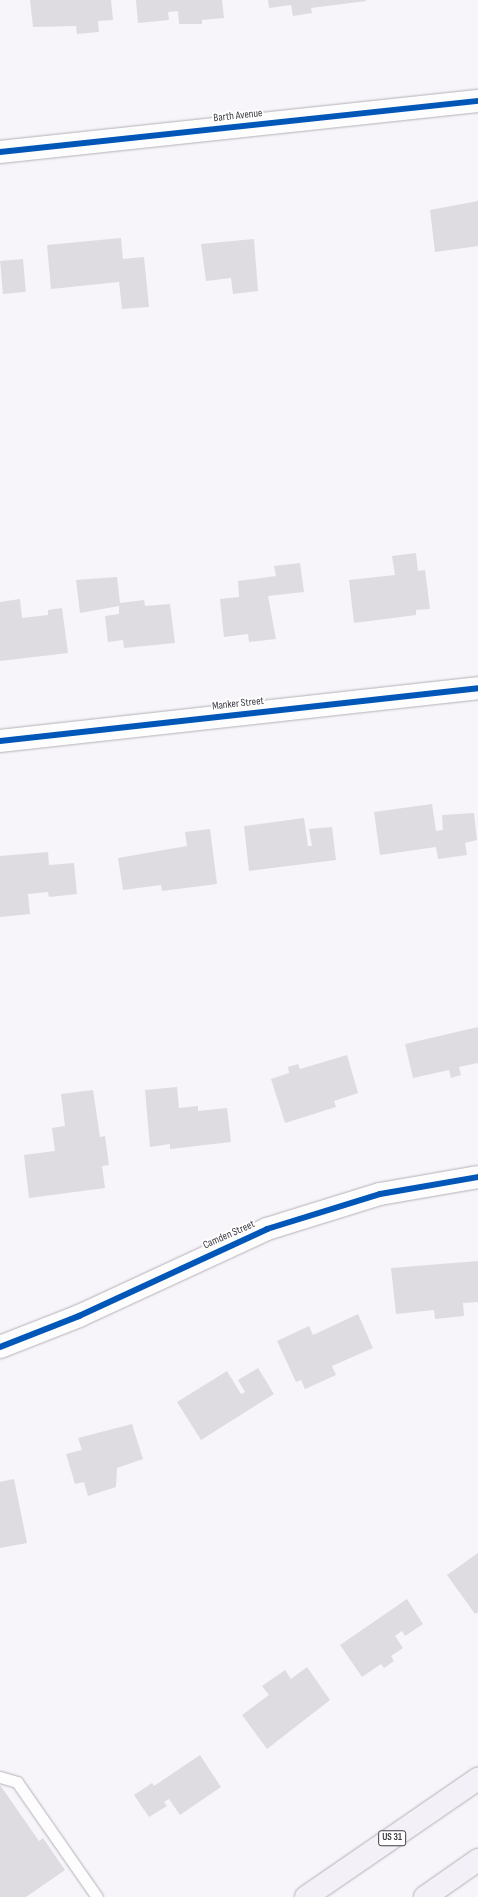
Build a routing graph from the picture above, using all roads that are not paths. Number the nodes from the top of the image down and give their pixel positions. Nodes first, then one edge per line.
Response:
1 (478, 101) edge
2 (0, 152) edge
3 (478, 688) edge
4 (0, 741) edge
5 (478, 1177) edge
6 (0, 1347) edge
7 (0, 1777) edge
8 (478, 1779) edge
9 (478, 1860) edge
10 (93, 1896) edge
11 (306, 1897) edge
12 (425, 1897) edge

1 - 2 street, Barth Avenue
3 - 4 street, Manker Street
5 - 6 street, Camden Street
7 - 10 lane
8 - 11 main road, US 31
9 - 12 main road

